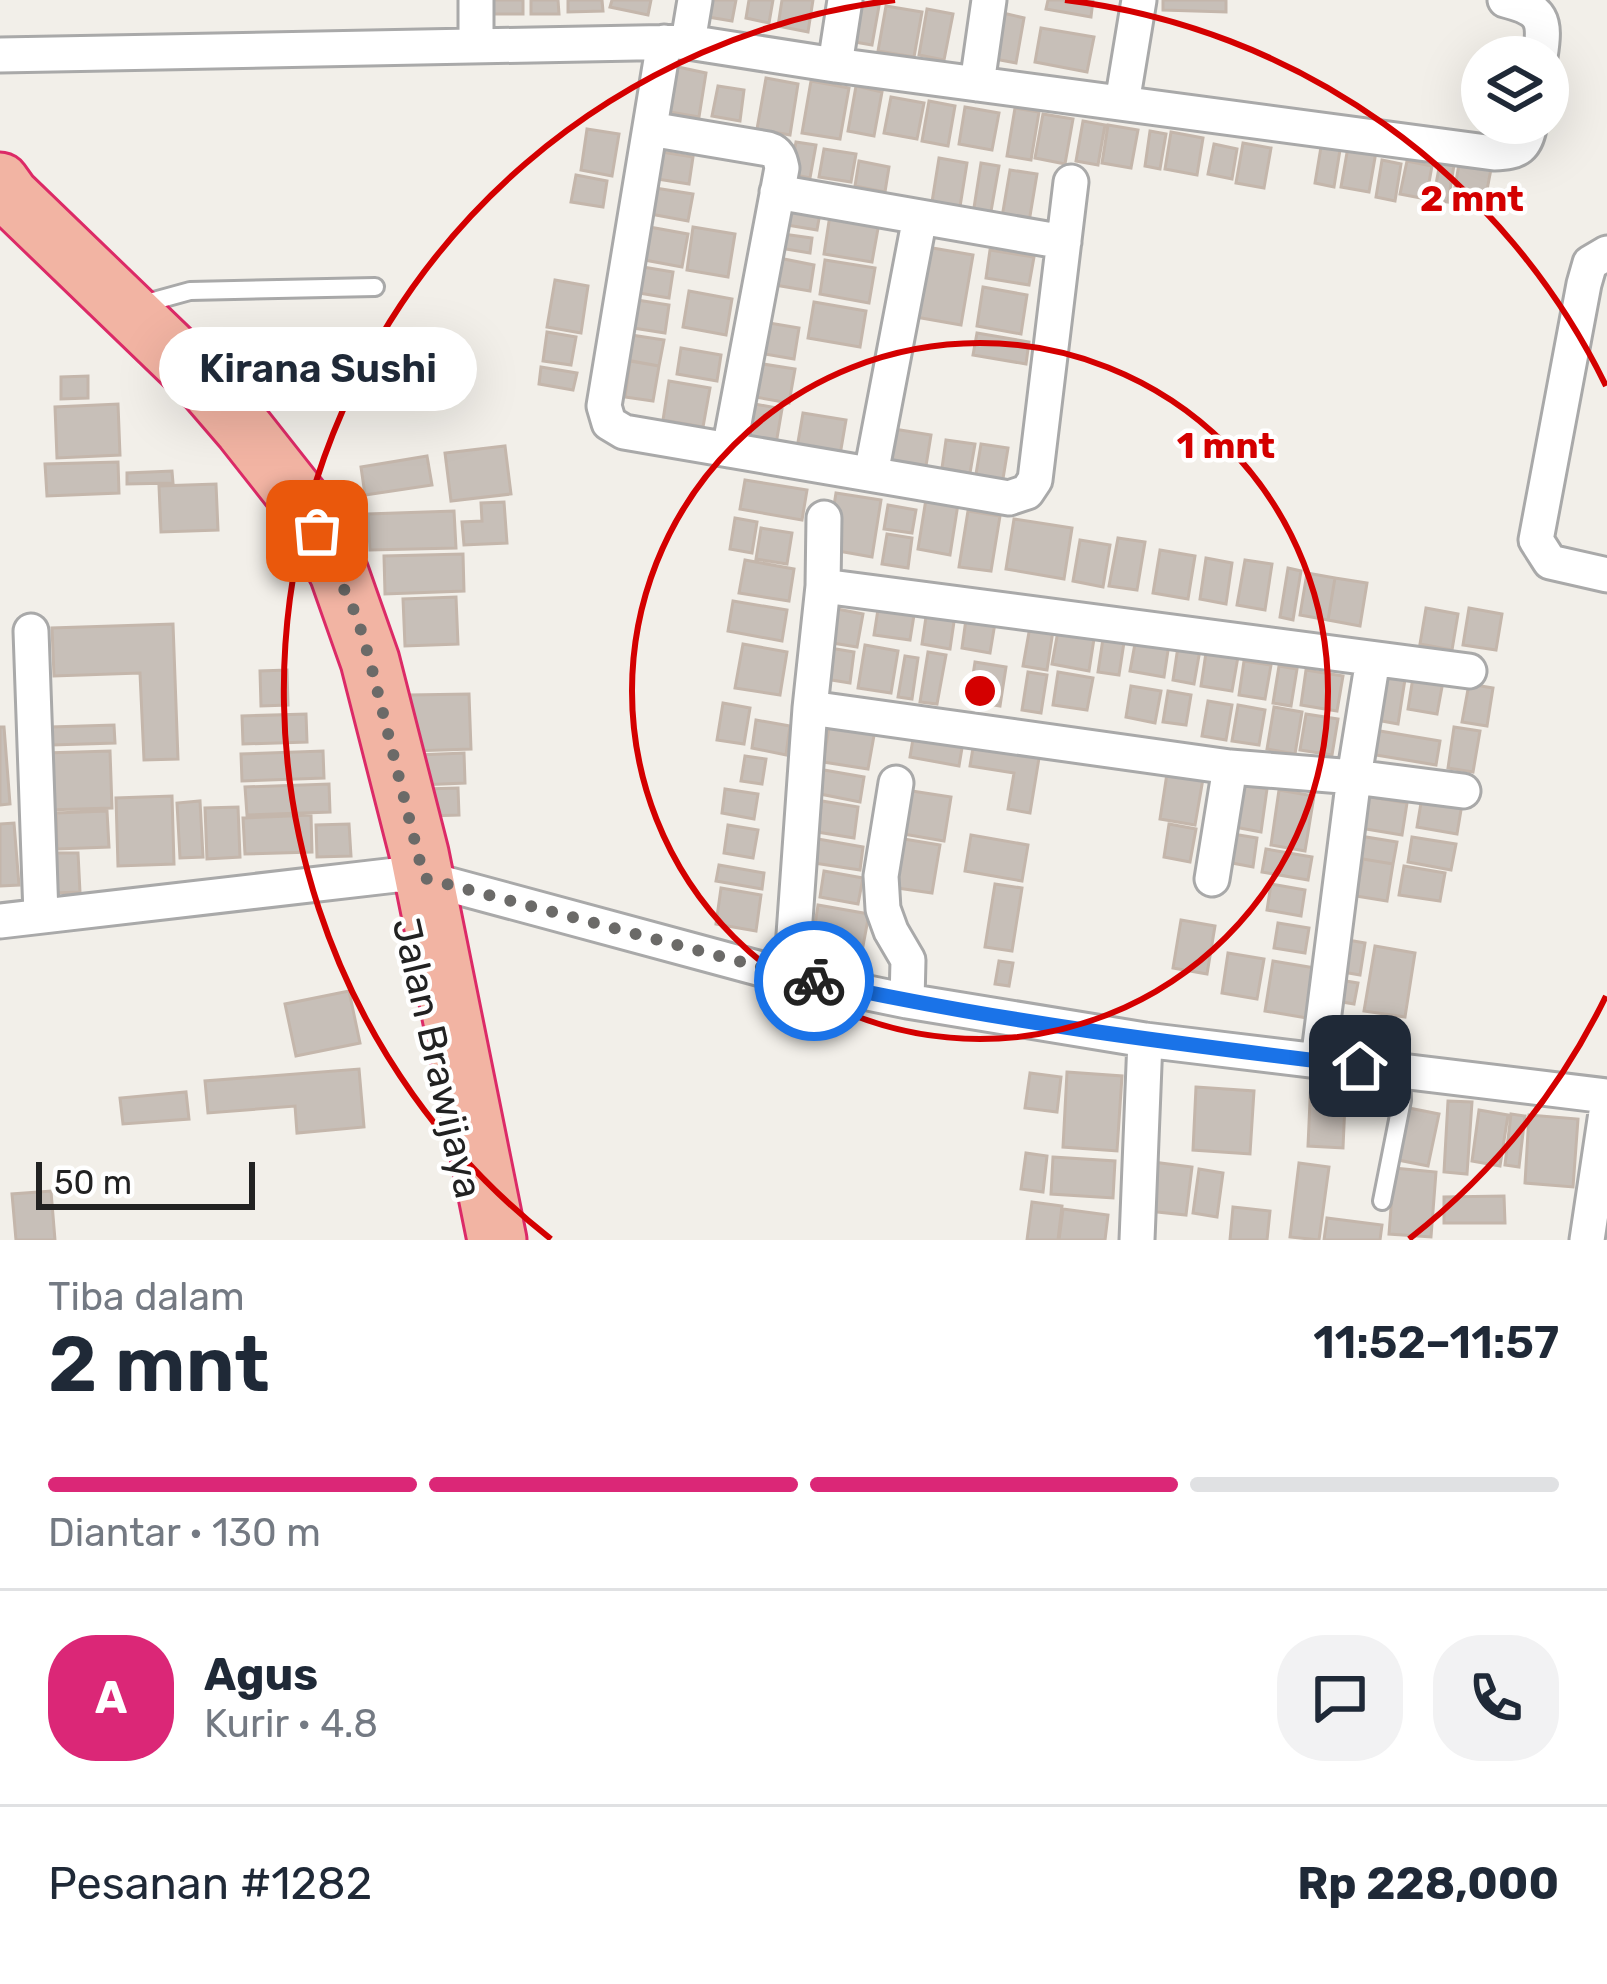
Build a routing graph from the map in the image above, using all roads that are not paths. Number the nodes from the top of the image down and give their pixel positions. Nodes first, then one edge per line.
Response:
1 (476, 0) edge
2 (695, 0) edge
3 (845, 0) edge
4 (989, 0) edge
5 (1139, 0) edge
6 (1505, 0) edge
7 (1544, 36) edge
8 (676, 42) junction
9 (476, 46) junction
10 (0, 56) edge
11 (836, 65) junction
12 (977, 84) junction
13 (1122, 103) junction
14 (650, 129) junction
15 (1522, 144) edge
16 (0, 182) edge
17 (1071, 182) dead end
18 (777, 192) junction
19 (0, 215) edge
20 (920, 218) junction
21 (1064, 242) junction
22 (1607, 253) edge
23 (375, 287) dead end
24 (127, 309) junction
25 (729, 450) junction
26 (871, 474) junction
27 (824, 518) dead end
28 (1607, 574) edge
29 (823, 586) junction
30 (31, 631) dead end
31 (1373, 659) junction
32 (1469, 671) dead end
33 (810, 708) junction
34 (1230, 766) junction
35 (1354, 777) junction
36 (896, 783) dead end
37 (1463, 791) dead end
38 (410, 876) junction
39 (1212, 880) dead end
40 (41, 915) junction
41 (0, 921) edge
42 (791, 976) junction
43 (907, 1001) junction
44 (1145, 1040) junction
45 (1318, 1061) junction
46 (1402, 1071) junction
47 (1607, 1096) edge
48 (1607, 1106) edge
49 (1382, 1201) dead end
50 (477, 1240) edge
51 (497, 1240) edge
52 (1136, 1240) edge
53 (1587, 1240) edge

1 - 9 street
2 - 8 street
3 - 11 street
4 - 12 street
5 - 13 street
6 - 7 street
8 - 9 street
8 - 11 street
8 - 14 street
9 - 10 street
11 - 12 street
12 - 13 street
13 - 15 street
14 - 18 street
14 - 25 street
16 - 24 highway, Jalan Brawijaya
17 - 21 street
18 - 20 street
18 - 25 street
19 - 38 highway, Jalan Brawijaya
20 - 21 street
20 - 26 street
21 - 26 street
22 - 28 street
23 - 24 lane
24 - 38 highway, Jalan Brawijaya
25 - 26 street
27 - 29 street
29 - 31 street
29 - 33 street
30 - 40 street
31 - 32 street
31 - 35 street
33 - 34 street
33 - 42 street
34 - 35 street
34 - 39 street
35 - 37 street
35 - 45 street
36 - 43 street
38 - 40 street
38 - 42 street
38 - 50 highway, Jalan Brawijaya
38 - 51 highway, Jalan Brawijaya
40 - 41 street
42 - 43 street
43 - 44 street
44 - 45 street
44 - 52 street
45 - 46 street
46 - 47 street
46 - 49 lane
48 - 53 street

